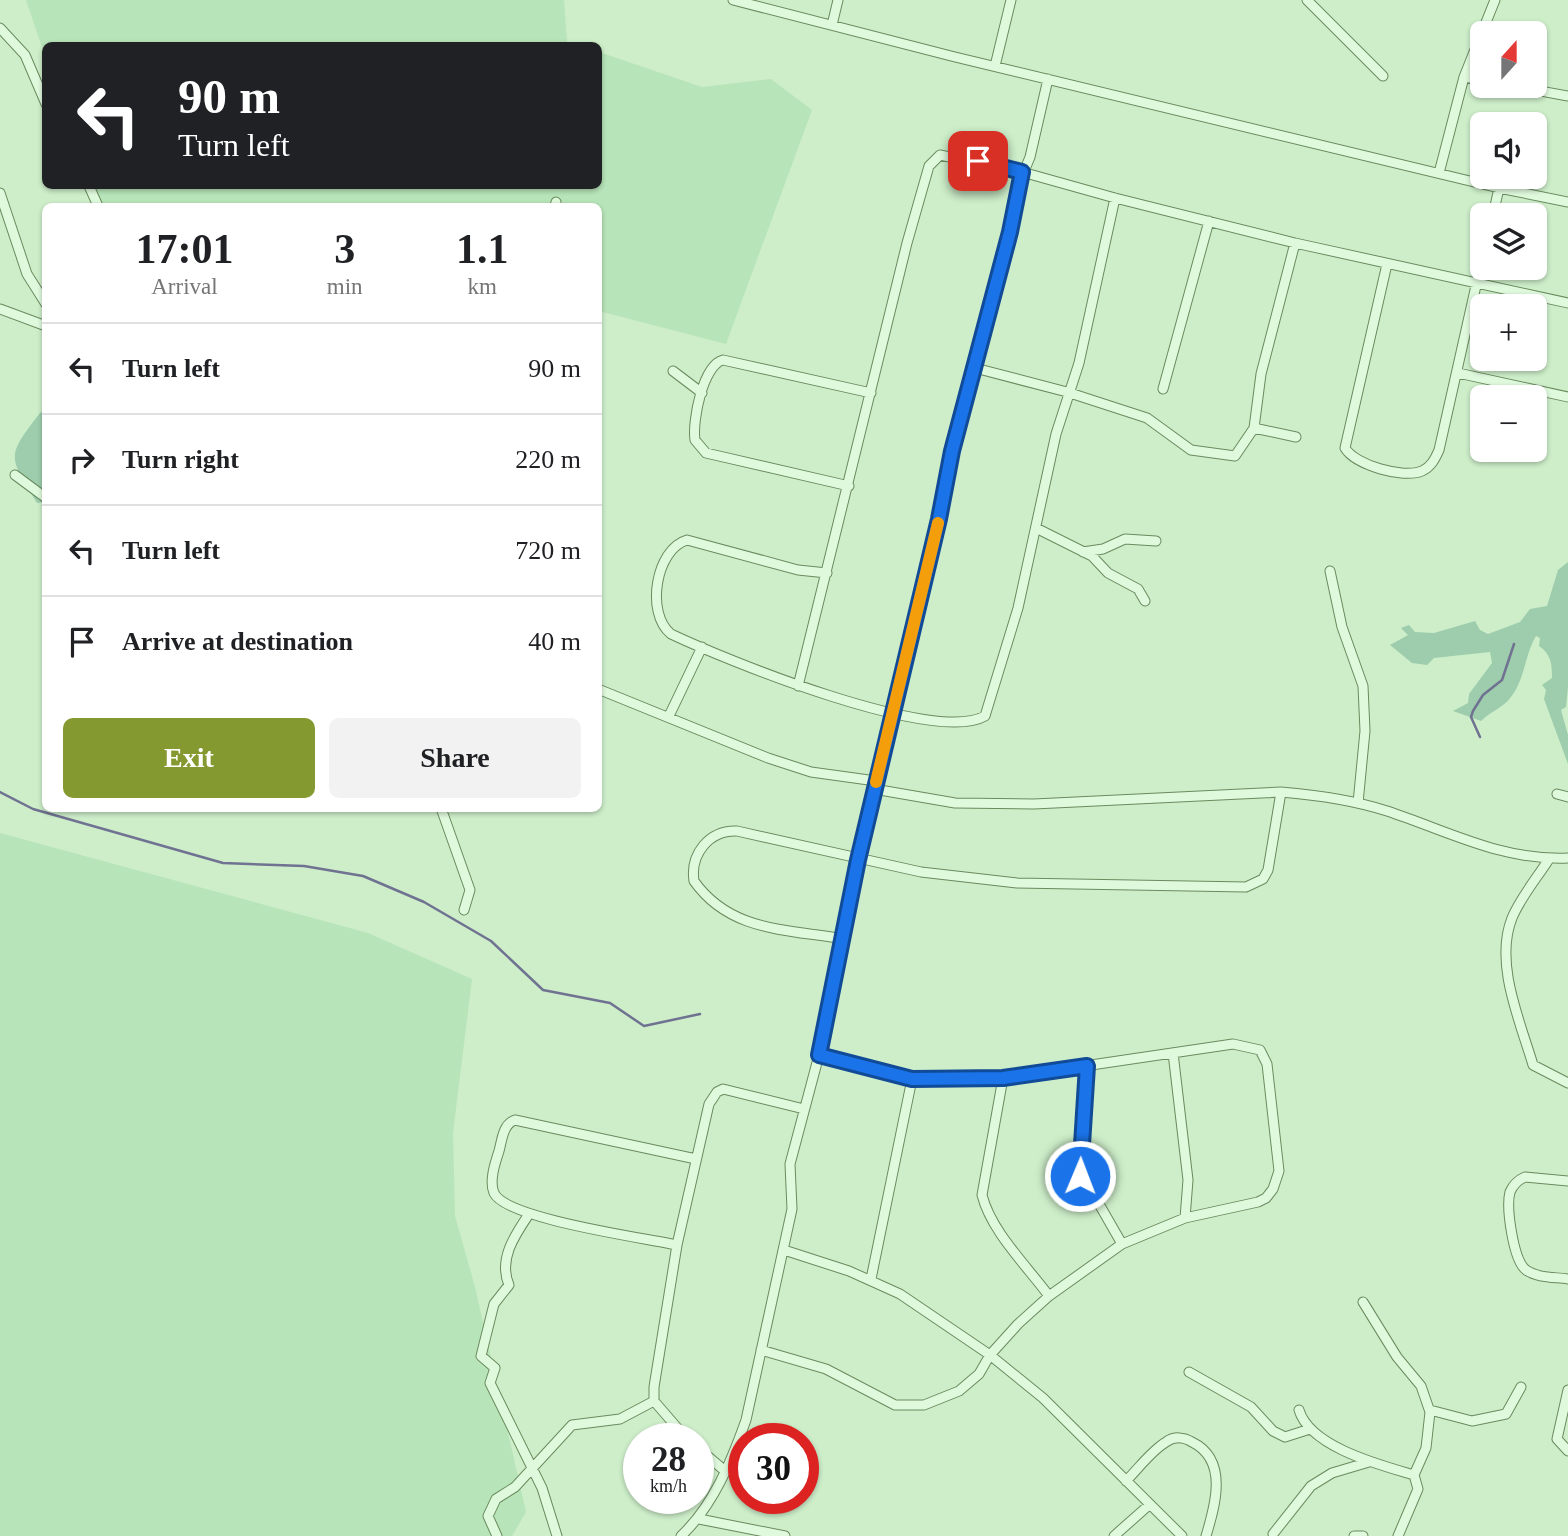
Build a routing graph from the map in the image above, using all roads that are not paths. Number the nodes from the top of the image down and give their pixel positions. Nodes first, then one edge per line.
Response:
1 (733, 0) edge
2 (838, 0) edge
3 (1011, 0) edge
4 (1307, 0) edge
5 (1496, 0) edge
6 (748, 2) edge
7 (832, 25) junction
8 (0, 28) edge
9 (995, 66) junction
10 (1382, 76) dead end
11 (1464, 77) junction
12 (1470, 78) edge
13 (1048, 79) junction
14 (1547, 92) edge
15 (42, 95) edge
16 (1568, 96) edge
17 (1022, 172) junction
18 (1439, 173) junction
19 (1470, 181) edge
20 (1504, 189) edge
21 (0, 193) edge
22 (1115, 198) junction
23 (1568, 202) edge
24 (1209, 221) junction
25 (1295, 243) junction
26 (1387, 264) junction
27 (1477, 282) junction
28 (42, 298) edge
29 (1568, 303) edge
30 (0, 309) edge
31 (42, 325) edge
32 (975, 368) junction
33 (673, 371) dead end
34 (1458, 373) junction
35 (1163, 389) dead end
36 (1067, 392) junction
37 (702, 393) junction
38 (871, 393) junction
39 (1568, 397) edge
40 (1254, 428) junction
41 (1296, 437) dead end
42 (15, 475) dead end
43 (849, 486) junction
44 (42, 495) edge
45 (1036, 528) junction
46 (1156, 541) dead end
47 (1083, 552) junction
48 (1330, 571) dead end
49 (827, 573) junction
50 (1145, 601) dead end
51 (702, 647) junction
52 (798, 686) junction
53 (602, 690) edge
54 (893, 711) junction
55 (669, 716) junction
56 (875, 785) junction
57 (1281, 792) junction
58 (1557, 794) dead end
59 (1568, 797) edge
60 (1358, 803) junction
61 (442, 812) edge
62 (1568, 858) edge
63 (1549, 859) junction
64 (858, 860) junction
65 (464, 910) dead end
66 (843, 939) junction
67 (1173, 1053) junction
68 (819, 1055) junction
69 (1087, 1066) junction
70 (1003, 1078) junction
71 (912, 1079) junction
72 (1568, 1083) edge
73 (804, 1109) junction
74 (696, 1158) junction
75 (1568, 1181) edge
76 (529, 1214) junction
77 (1185, 1218) junction
78 (1122, 1244) junction
79 (677, 1245) junction
80 (784, 1250) junction
81 (870, 1279) junction
82 (1568, 1279) edge
83 (1049, 1296) junction
84 (1363, 1302) dead end
85 (761, 1350) junction
86 (990, 1356) junction
87 (1189, 1372) dead end
88 (1521, 1387) dead end
89 (1568, 1390) edge
90 (654, 1401) junction
91 (1299, 1410) dead end
92 (1430, 1410) junction
93 (673, 1423) edge
94 (1310, 1429) junction
95 (1568, 1451) edge
96 (714, 1461) edge
97 (1369, 1462) junction
98 (531, 1468) junction
99 (726, 1471) junction
100 (1414, 1475) junction
101 (1126, 1480) junction
102 (1149, 1506) junction
103 (699, 1519) junction
104 (1273, 1534) dead end
105 (498, 1536) edge
106 (556, 1536) edge
107 (681, 1536) edge
108 (785, 1536) edge
109 (1114, 1536) edge
110 (1181, 1536) edge
111 (1206, 1536) edge
112 (1354, 1536) edge
113 (1363, 1536) edge
114 (1398, 1536) edge

1 - 6 street
2 - 7 street
3 - 9 street
4 - 10 street
5 - 11 street
6 - 7 street
7 - 9 street
8 - 15 street
9 - 13 street
11 - 12 street
11 - 18 street
13 - 17 street
13 - 18 street
14 - 16 street
17 - 22 street
17 - 32 street
17 - 38 street
18 - 19 street
20 - 23 street
21 - 28 street
22 - 24 street
22 - 36 street
24 - 25 street
24 - 35 street
25 - 26 street
25 - 40 street
26 - 27 street
26 - 34 street
27 - 29 street
27 - 34 street
30 - 31 street
32 - 36 street
32 - 54 street
33 - 37 street
34 - 39 street
36 - 40 street
36 - 45 street
37 - 38 street
37 - 43 street
38 - 43 street
40 - 41 street
42 - 44 street
43 - 49 street
45 - 47 street
45 - 54 street
46 - 47 street
47 - 50 street
48 - 60 street
49 - 51 street
49 - 52 street
51 - 52 street
51 - 55 street
52 - 54 street
53 - 55 street
54 - 56 street
55 - 56 street
56 - 57 street
56 - 64 street
57 - 60 street
57 - 64 street
58 - 59 street
60 - 63 street
61 - 65 street
62 - 63 street
63 - 72 street
64 - 66 street
64 - 66 street
66 - 68 street
67 - 69 street
67 - 77 street
67 - 77 street
68 - 71 street
68 - 73 street
69 - 70 street
69 - 78 street
70 - 71 street
70 - 83 street
71 - 81 street
73 - 74 street
73 - 80 street
74 - 76 street
74 - 79 street
75 - 82 street
76 - 79 street
76 - 98 street
77 - 78 street
78 - 83 street
79 - 90 street
80 - 81 street
80 - 85 street
81 - 86 street
83 - 86 street
84 - 92 street
85 - 86 street
85 - 99 street
86 - 101 street
87 - 94 street
88 - 92 street
89 - 95 street
90 - 93 street
90 - 98 street
91 - 94 street
92 - 100 street
94 - 97 street
96 - 99 street
97 - 100 street
97 - 104 street
98 - 105 street
98 - 106 street
99 - 103 street
100 - 114 street
101 - 102 street
101 - 111 street
102 - 109 street
102 - 110 street
103 - 107 street
103 - 108 street
112 - 113 street

